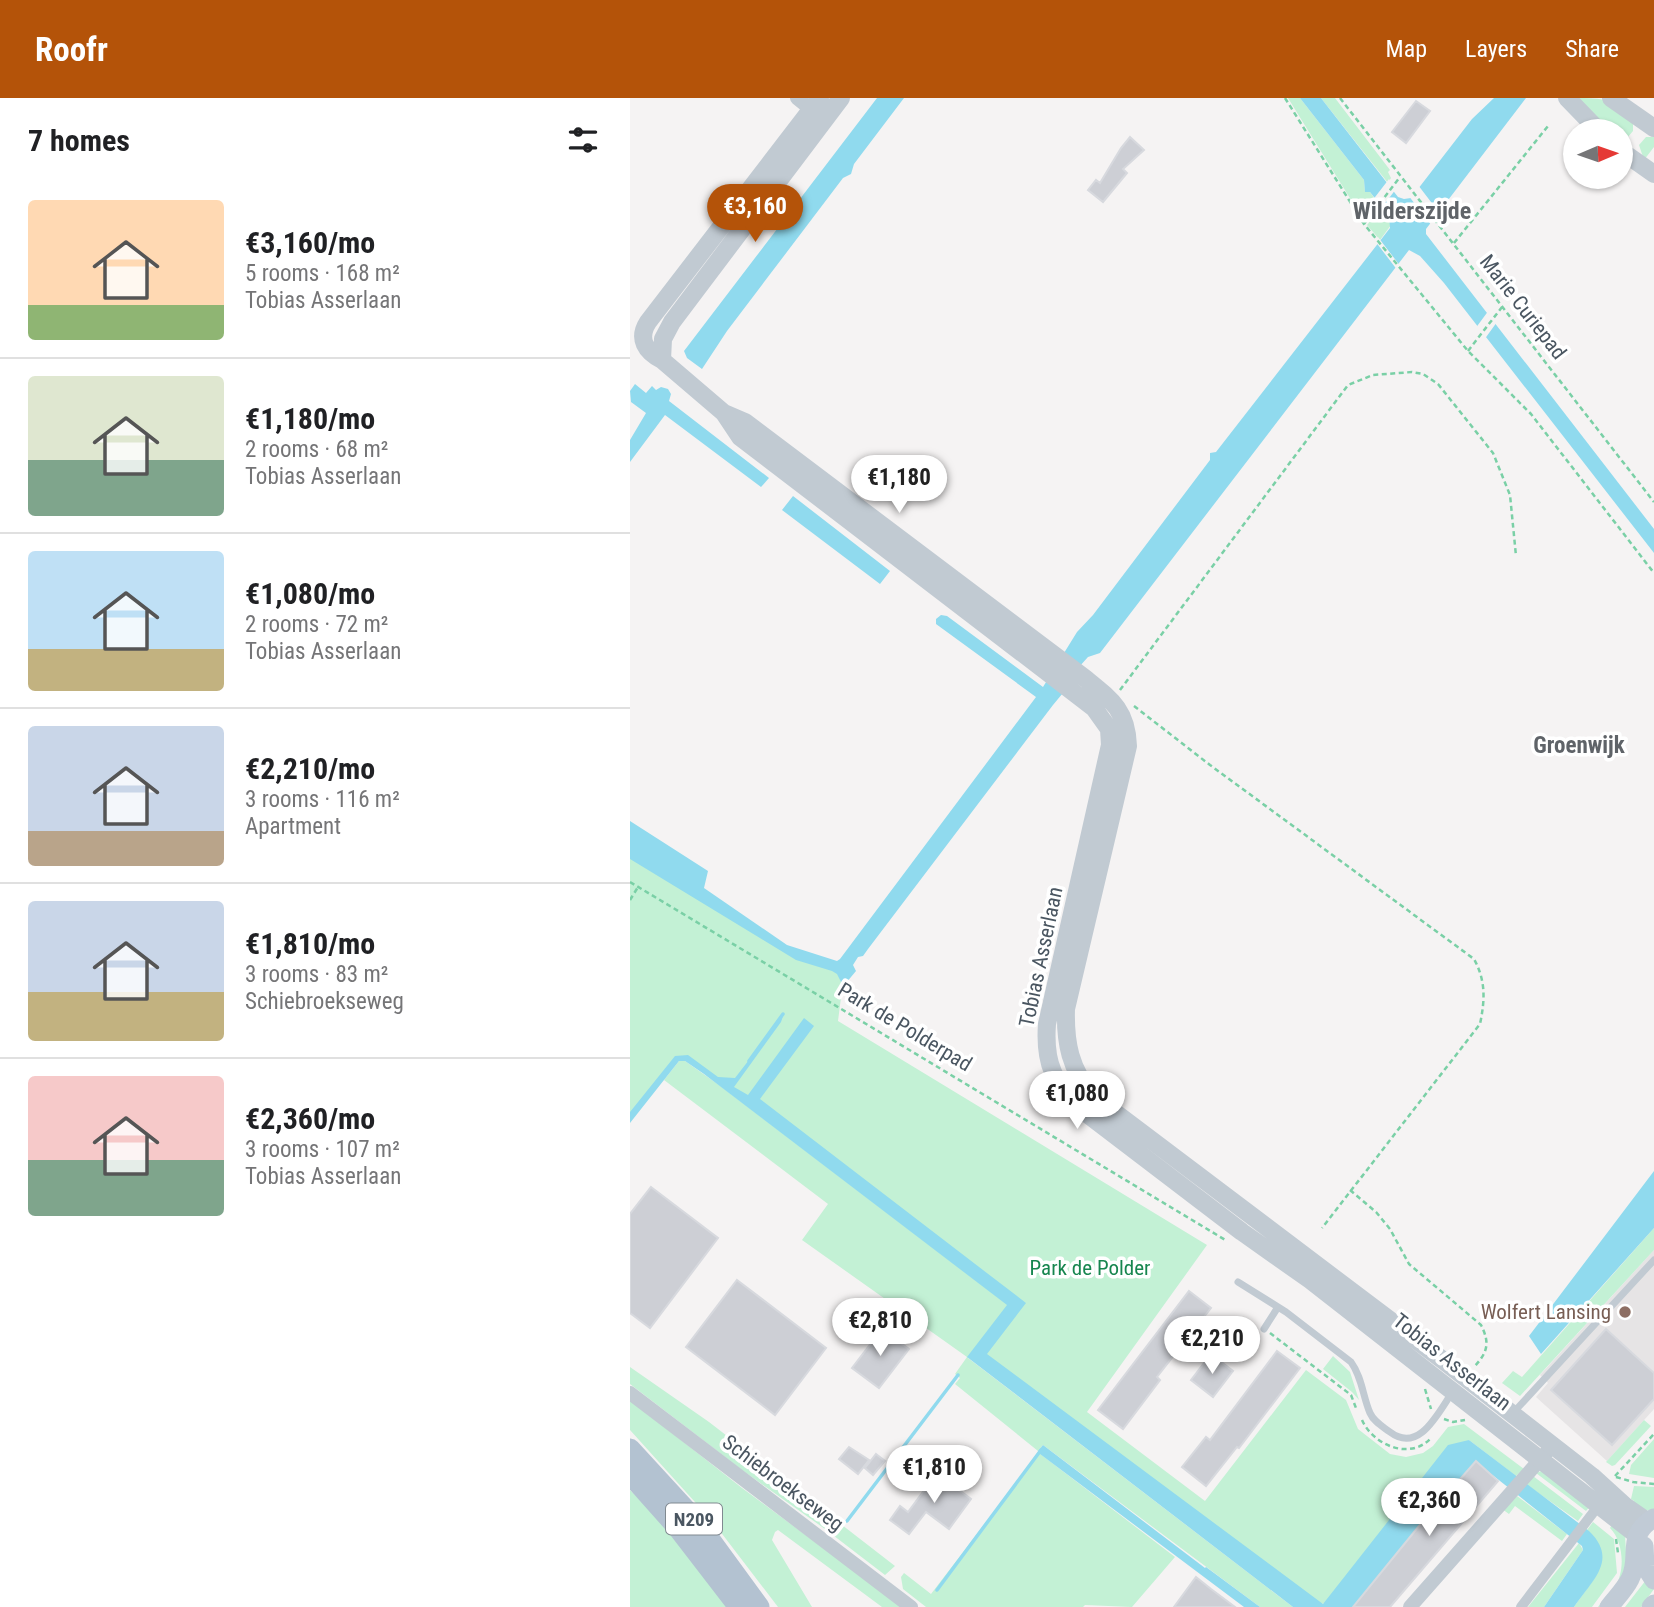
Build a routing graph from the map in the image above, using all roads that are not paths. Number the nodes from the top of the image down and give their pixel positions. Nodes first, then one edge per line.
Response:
1 (841, 98) edge
2 (1567, 98) edge
3 (1611, 98) edge
4 (813, 106) edge
5 (1587, 119) edge
6 (1654, 128) edge
7 (1633, 159) edge
8 (1654, 174) edge
9 (1081, 687) junction
10 (1654, 1260) edge
11 (1238, 1282) dead end
12 (1278, 1307) junction
13 (1265, 1329) dead end
14 (1464, 1377) junction
15 (630, 1392) edge
16 (1452, 1392) junction
17 (1512, 1414) junction
18 (1500, 1428) junction
19 (630, 1449) edge
20 (1547, 1452) junction
21 (630, 1474) edge
22 (1608, 1491) junction
23 (1643, 1546) edge
24 (753, 1604) edge
25 (911, 1607) edge
26 (1410, 1607) edge
27 (1521, 1607) edge
28 (1609, 1607) edge
29 (1620, 1607) edge

1 - 4 street, Tobias Asserlaan
2 - 5 street
3 - 6 street
4 - 9 street, Tobias Asserlaan
7 - 8 street
9 - 14 street, Tobias Asserlaan
9 - 16 street, Tobias Asserlaan
10 - 17 lane
11 - 12 lane
12 - 13 lane
12 - 16 lane
14 - 16 lane
14 - 17 street, Tobias Asserlaan
15 - 25 street, Schiebroekseweg
16 - 18 street, Tobias Asserlaan
17 - 18 lane
17 - 20 street, Tobias Asserlaan
18 - 20 street, Tobias Asserlaan
19 - 24 main road, N209
20 - 22 street, Tobias Asserlaan
20 - 26 street
21 - 24 main road, N209
22 - 23 street, Tobias Asserlaan
22 - 27 street
23 - 28 main road
23 - 29 main road

